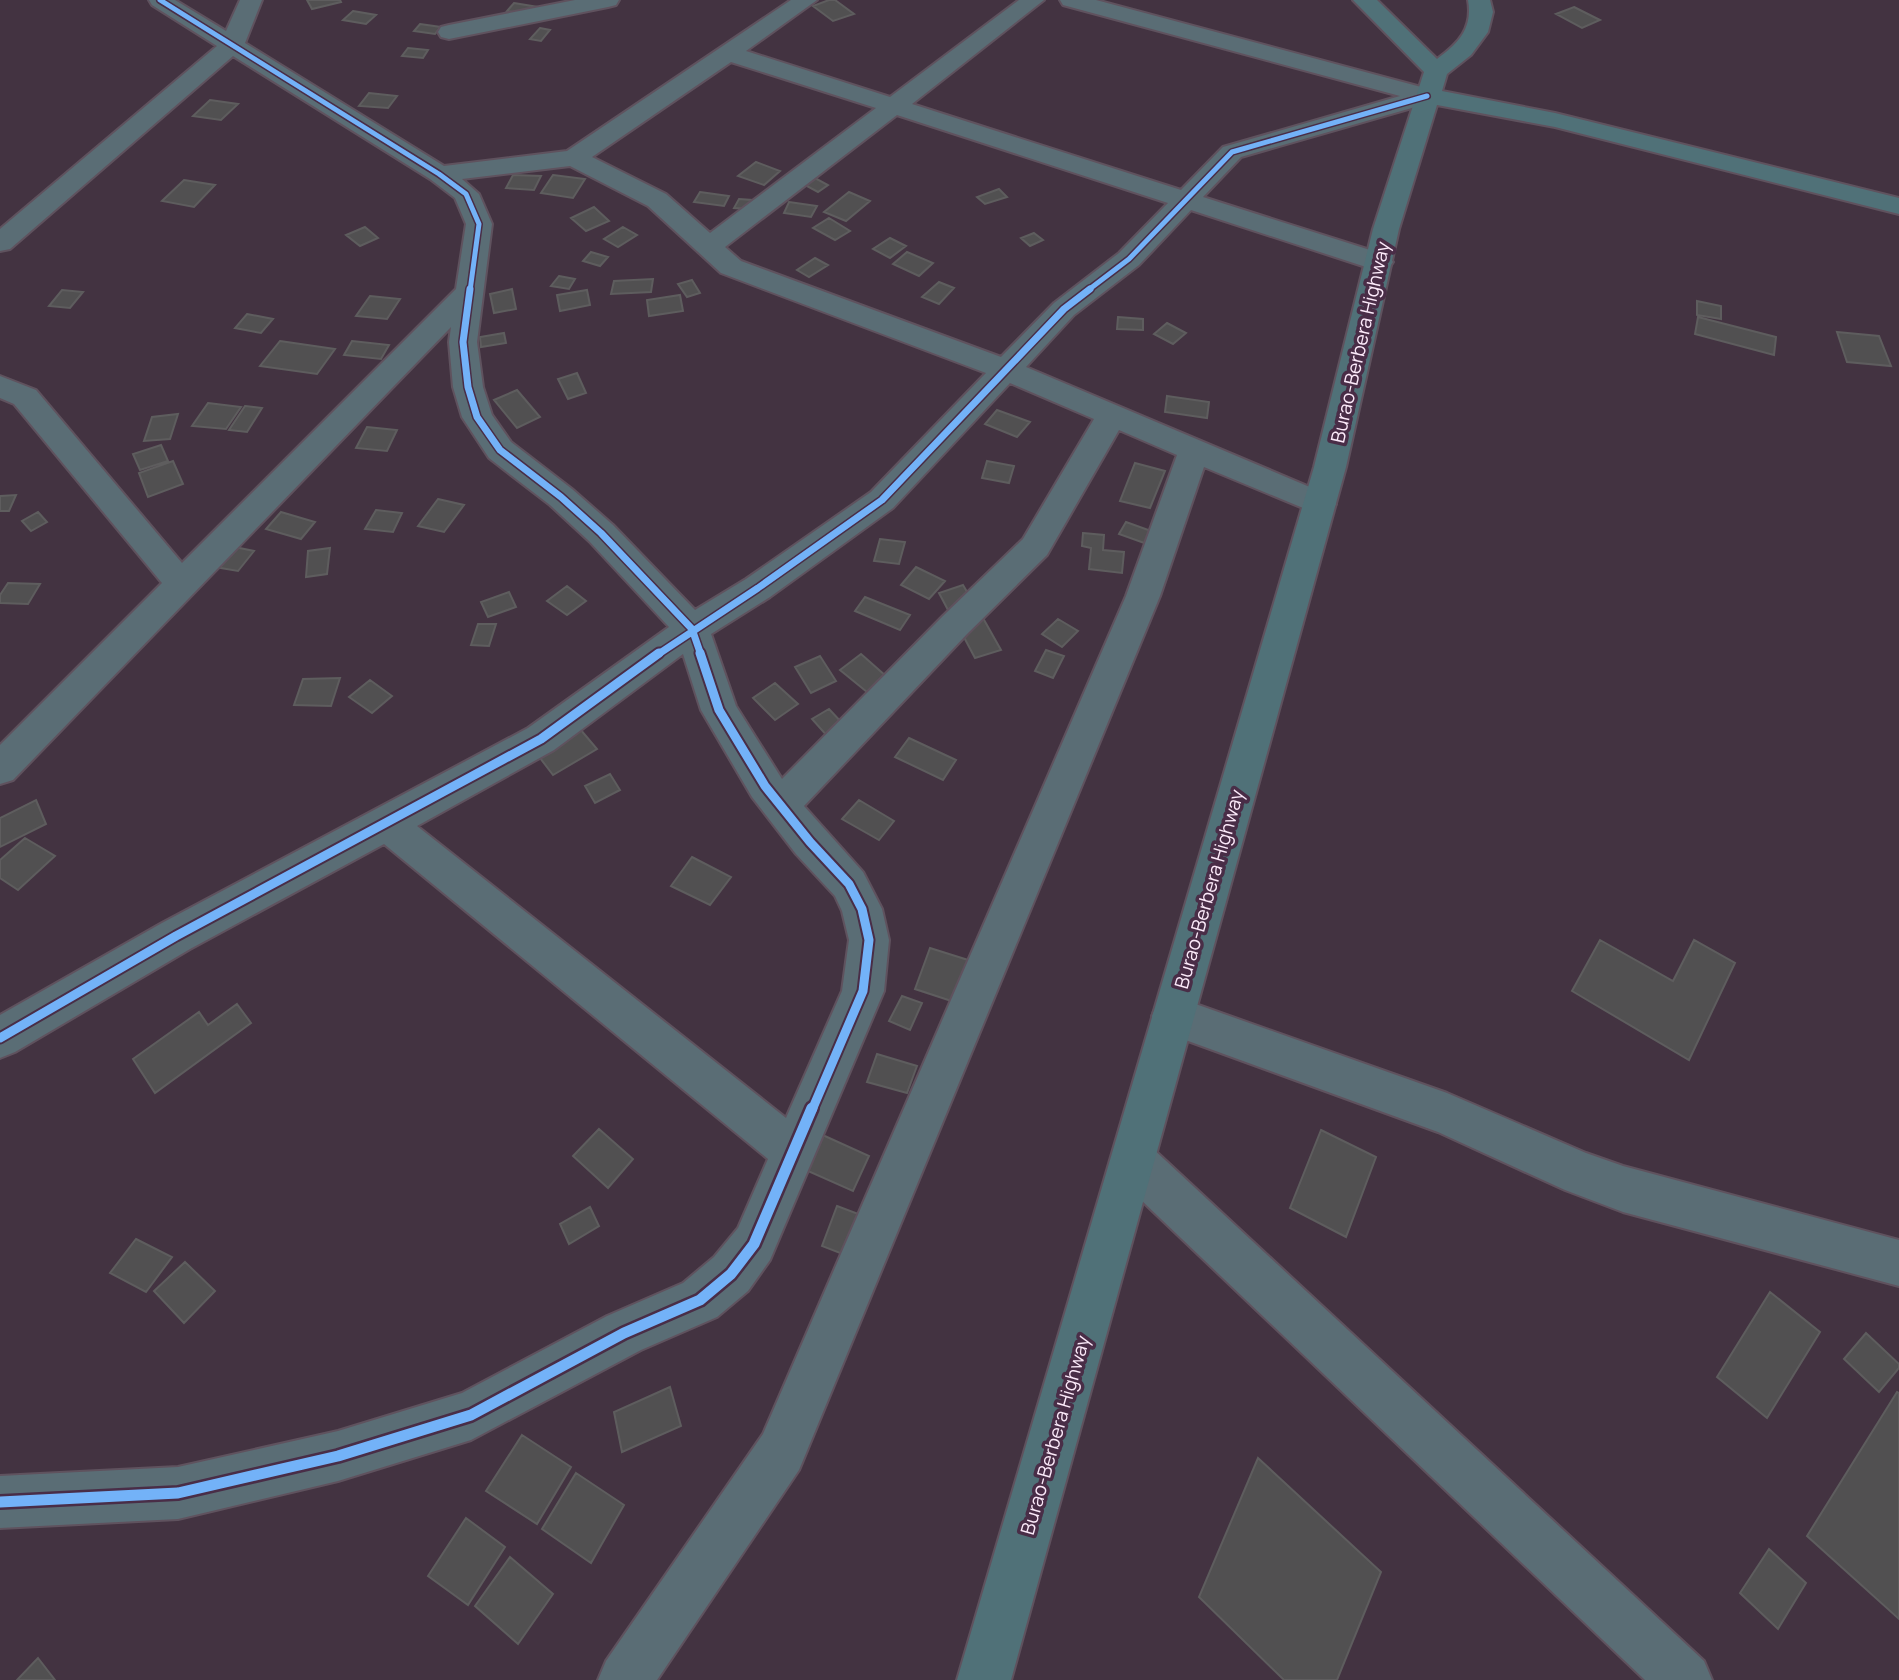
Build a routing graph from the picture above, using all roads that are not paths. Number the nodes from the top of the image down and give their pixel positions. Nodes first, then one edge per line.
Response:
1 (160, 0) edge
2 (251, 0) edge
3 (608, 0) edge
4 (806, 0) edge
5 (1033, 0) edge
6 (1070, 0) edge
7 (1364, 0) edge
8 (1479, 0) edge
9 (550, 6) edge
10 (449, 32) dead end
11 (232, 45) junction
12 (728, 53) junction
13 (1432, 84) junction
14 (894, 107) junction
15 (574, 158) junction
16 (439, 174) junction
17 (1185, 200) junction
18 (1899, 206) edge
19 (0, 243) edge
20 (709, 247) junction
21 (1379, 262) junction
22 (469, 292) junction
23 (1004, 369) junction
24 (0, 386) edge
25 (1112, 415) junction
26 (1194, 451) junction
27 (1320, 504) junction
28 (182, 584) junction
29 (692, 629) junction
30 (0, 769) edge
31 (781, 805) junction
32 (387, 824) junction
33 (1173, 1016) junction
34 (0, 1038) edge
35 (793, 1151) junction
36 (1134, 1162) junction
37 (1899, 1264) edge
38 (0, 1502) edge
39 (625, 1680) edge
40 (984, 1680) edge
41 (1685, 1680) edge

1 - 11 street
2 - 11 street
3 - 9 street
4 - 12 street
5 - 14 street
6 - 13 street
7 - 13 highway
8 - 13 highway
9 - 10 street
11 - 16 street
11 - 19 street
12 - 14 street
12 - 15 street
13 - 17 street
13 - 18 highway
13 - 21 highway, Burao-Berbera Highway
14 - 17 street
14 - 20 street
15 - 16 street
15 - 20 street
16 - 22 street
17 - 21 street
17 - 23 street
20 - 23 street
21 - 27 highway, Burao-Berbera Highway
22 - 28 street
22 - 29 street
23 - 25 street
23 - 29 street
24 - 28 street
25 - 26 street
25 - 31 street
26 - 27 street
26 - 39 street
27 - 33 highway, Burao-Berbera Highway
28 - 30 street
29 - 31 street
29 - 32 street
31 - 35 street
32 - 34 street
32 - 35 street
33 - 36 highway, Burao-Berbera Highway
33 - 37 street
35 - 38 street
36 - 40 highway, Burao-Berbera Highway
36 - 41 street

